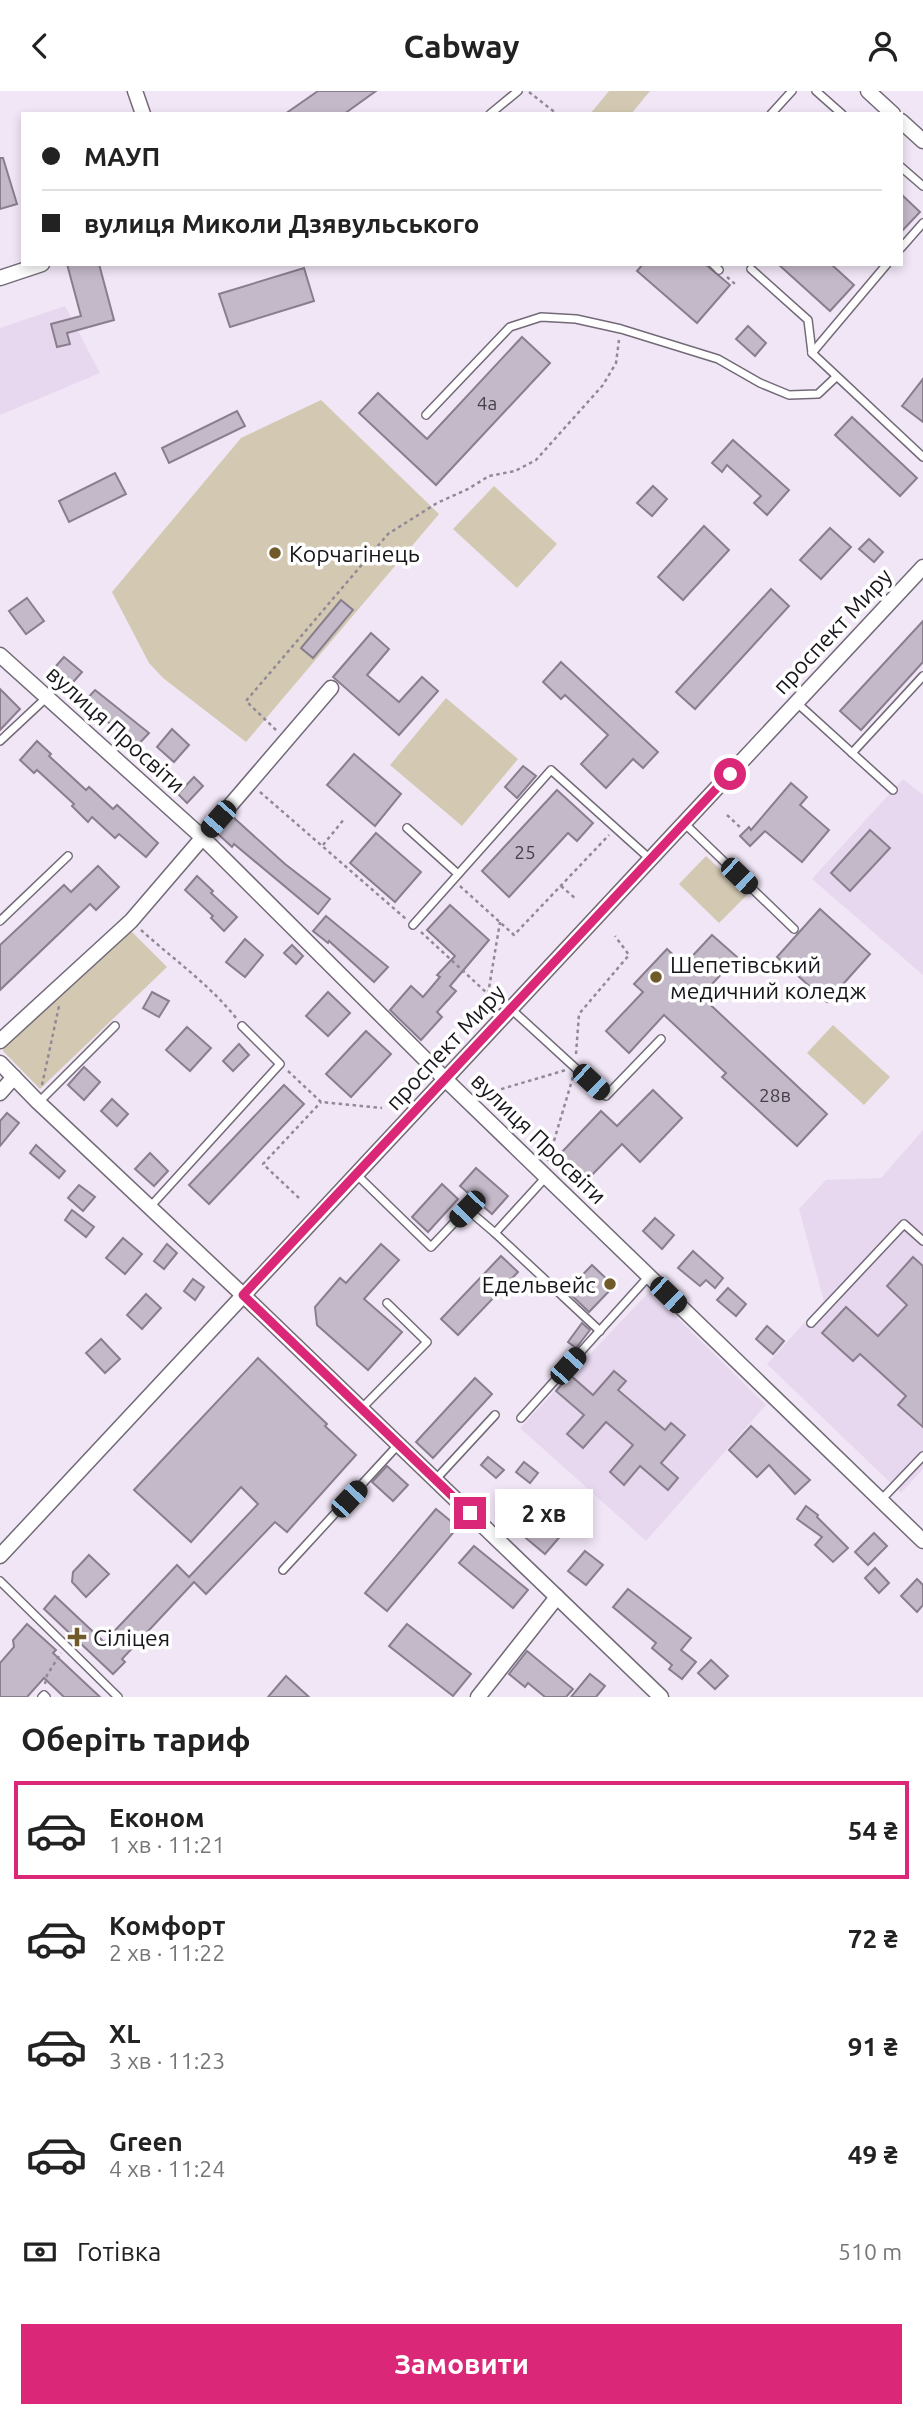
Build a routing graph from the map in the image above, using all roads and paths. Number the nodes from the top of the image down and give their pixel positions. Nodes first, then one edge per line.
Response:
1 (135, 91) edge
2 (519, 91) edge
3 (528, 91) edge
4 (792, 91) edge
5 (816, 91) edge
6 (868, 91) edge
7 (142, 112) edge
8 (493, 112) edge
9 (554, 112) edge
10 (773, 112) edge
11 (840, 112) edge
12 (891, 112) edge
13 (903, 123) edge
14 (923, 141) edge
15 (903, 169) edge
16 (923, 186) edge
17 (923, 223) edge
18 (903, 246) edge
19 (36, 266) edge
20 (885, 266) edge
21 (751, 269) dead end
22 (0, 278) edge
23 (621, 329) junction
24 (812, 353) junction
25 (836, 377) junction
26 (426, 415) dead end
27 (923, 457) edge
28 (923, 567) edge
29 (0, 655) edge
30 (923, 676) edge
31 (331, 688) dead end
32 (46, 698) junction
33 (796, 703) junction
34 (286, 739) junction
35 (0, 741) edge
36 (852, 753) junction
37 (249, 782) junction
38 (893, 790) dead end
39 (727, 815) dead end
40 (345, 818) dead end
41 (684, 823) junction
42 (407, 828) dead end
43 (616, 828) junction
44 (742, 829) dead end
45 (202, 837) junction
46 (323, 845) junction
47 (68, 856) dead end
48 (651, 859) junction
49 (456, 877) junction
50 (561, 886) junction
51 (576, 899) dead end
52 (0, 921) edge
53 (131, 921) junction
54 (500, 922) junction
55 (413, 925) junction
56 (794, 929) dead end
57 (615, 936) dead end
58 (65, 981) junction
59 (511, 1009) junction
60 (115, 1026) dead end
61 (242, 1026) joint
62 (662, 1039) dead end
63 (0, 1041) edge
64 (0, 1063) edge
65 (280, 1064) junction
66 (576, 1068) junction
67 (14, 1077) junction
68 (445, 1079) junction
69 (0, 1093) edge
70 (477, 1096) dead end
71 (38, 1102) junction
72 (321, 1102) junction
73 (382, 1108) dead end
74 (548, 1161) dead end
75 (357, 1175) junction
76 (547, 1177) junction
77 (299, 1198) dead end
78 (150, 1207) junction
79 (495, 1233) junction
80 (923, 1241) edge
81 (649, 1276) junction
82 (243, 1295) junction
83 (387, 1303) dead end
84 (811, 1323) dead end
85 (600, 1331) junction
86 (361, 1409) junction
87 (495, 1415) dead end
88 (521, 1418) dead end
89 (398, 1445) junction
90 (923, 1456) edge
91 (435, 1480) junction
92 (881, 1501) junction
93 (923, 1541) edge
94 (0, 1556) edge
95 (283, 1570) dead end
96 (0, 1581) edge
97 (557, 1597) junction
98 (66, 1646) junction
99 (44, 1696) edge
100 (118, 1697) edge
101 (478, 1697) edge
102 (662, 1697) edge

1 - 7 street
2 - 8 lane
3 - 9 path
4 - 10 lane
5 - 11 lane
6 - 12 street
13 - 14 street
15 - 16 lane
17 - 18 lane
19 - 22 street
20 - 24 lane
21 - 24 lane
23 - 25 lane
23 - 26 lane
23 - 34 path
24 - 25 lane
25 - 27 lane
28 - 33 street, проспект Миру
29 - 32 street, вулиця Просвіти
30 - 36 lane
31 - 34 street
32 - 35 lane
32 - 45 street, вулиця Просвіти
33 - 36 lane
33 - 41 street, проспект Миру
34 - 37 street
36 - 38 lane
37 - 45 street
37 - 46 path
39 - 44 path
40 - 46 path
41 - 48 street, проспект Миру
41 - 56 lane
42 - 49 lane
43 - 48 lane
43 - 49 lane
43 - 50 path
45 - 53 street
45 - 68 street, вулиця Просвіти
46 - 55 path
47 - 52 lane
48 - 59 street, проспект Миру
49 - 54 path
49 - 55 lane
50 - 51 path
50 - 54 path
53 - 58 street
53 - 61 path
54 - 55 path
57 - 66 path
58 - 63 street
58 - 71 path
59 - 66 lane
59 - 68 street, проспект Миру
60 - 71 lane
61 - 65 lane
62 - 66 lane
64 - 67 street
65 - 72 path
65 - 78 lane
66 - 70 path
66 - 74 path
67 - 69 street
67 - 71 street
68 - 75 street, проспект Миру
68 - 76 street, вулиця Просвіти
71 - 78 street
72 - 73 path
72 - 77 path
75 - 79 lane
75 - 82 street, проспект Миру
76 - 79 lane
76 - 81 street, вулиця Просвіти
78 - 82 street
79 - 85 lane
80 - 84 lane
81 - 85 lane
81 - 92 street, вулиця Просвіти
82 - 86 street
82 - 94 street, проспект Миру
83 - 86 lane
85 - 88 lane
86 - 89 street
87 - 91 lane
89 - 91 street
89 - 95 lane
90 - 92 lane
91 - 97 street
92 - 93 street, вулиця Просвіти
96 - 98 lane
97 - 101 street
97 - 102 street
98 - 99 path
98 - 100 lane

